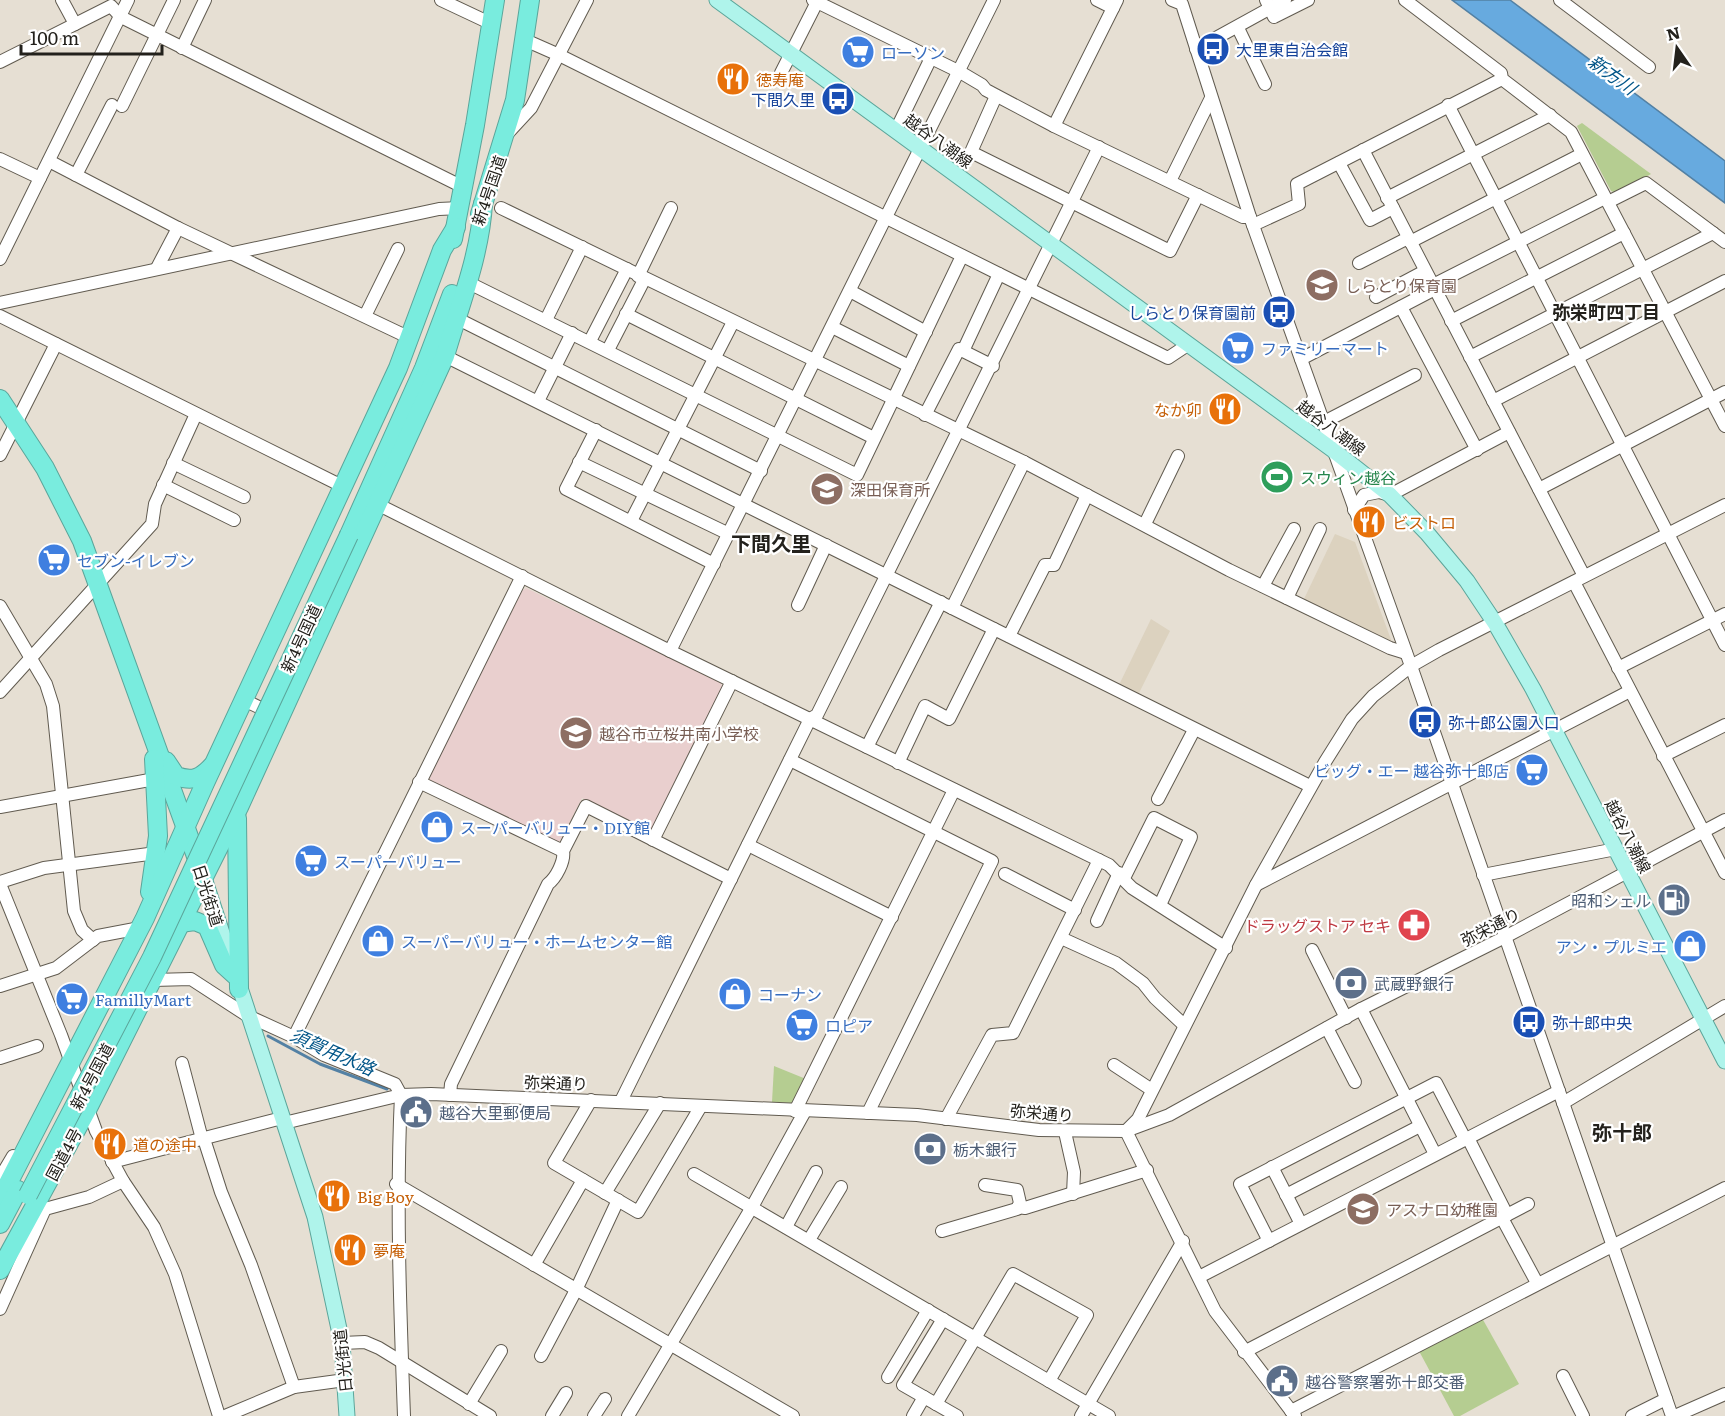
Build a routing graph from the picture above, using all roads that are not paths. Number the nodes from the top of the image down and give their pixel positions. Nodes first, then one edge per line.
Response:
1 (62, 0) edge
2 (128, 0) edge
3 (174, 0) edge
4 (205, 0) edge
5 (441, 0) edge
6 (495, 0) edge
7 (506, 0) edge
8 (530, 0) edge
9 (587, 0) edge
10 (717, 0) edge
11 (994, 0) edge
12 (1097, 0) edge
13 (1285, 0) edge
14 (1308, 0) edge
15 (1405, 0) edge
16 (1560, 0) edge
17 (815, 1) edge
18 (1178, 1) edge
19 (1115, 4) edge
20 (1268, 5) edge
21 (121, 17) junction
22 (75, 24) junction
23 (492, 24) junction
24 (1238, 28) junction
25 (157, 36) junction
26 (525, 40) junction
27 (182, 48) junction
28 (1196, 49) junction
29 (791, 54) junction
30 (559, 55) junction
31 (930, 60) junction
32 (0, 62) edge
33 (1649, 67) dead end
34 (960, 72) junction
35 (781, 73) dead end
36 (1502, 79) junction
37 (1265, 84) dead end
38 (996, 96) junction
39 (1211, 98) junction
40 (478, 102) junction
41 (1448, 105) junction
42 (1550, 115) junction
43 (1054, 126) junction
44 (896, 130) junction
45 (506, 135) junction
46 (1100, 147) junction
47 (921, 149) junction
48 (1363, 150) junction
49 (1474, 154) junction
50 (1582, 154) junction
51 (0, 159) edge
52 (49, 161) junction
53 (1339, 163) junction
54 (76, 175) junction
55 (40, 178) junction
56 (1170, 181) junction
57 (463, 187) junction
58 (1198, 195) junction
59 (1496, 198) junction
60 (1606, 200) junction
61 (1072, 203) junction
62 (1390, 203) junction
63 (483, 204) junction
64 (460, 208) junction
65 (501, 208) dead end
66 (671, 208) dead end
67 (886, 218) junction
68 (1251, 221) junction
69 (456, 227) junction
70 (178, 228) junction
71 (1624, 233) junction
72 (1713, 233) junction
73 (1409, 240) junction
74 (1519, 242) junction
75 (1725, 242) edge
76 (1052, 245) junction
77 (582, 247) junction
78 (398, 249) dead end
79 (232, 253) junction
80 (962, 256) junction
81 (0, 259) edge
82 (1359, 263) dead end
83 (157, 268) junction
84 (1643, 269) junction
85 (1425, 271) junction
86 (999, 274) junction
87 (636, 275) junction
88 (1536, 277) junction
89 (1725, 281) edge
90 (467, 282) junction
91 (1434, 287) junction
92 (1030, 290) junction
93 (850, 291) junction
94 (1376, 297) dead end
95 (0, 303) edge
96 (1401, 307) junction
97 (1665, 312) junction
98 (626, 314) junction
99 (1556, 314) junction
100 (0, 316) edge
101 (364, 316) junction
102 (456, 318) junction
103 (546, 320) junction
104 (1451, 321) junction
105 (733, 322) junction
106 (832, 327) junction
107 (926, 332) junction
108 (572, 333) junction
109 (410, 338) junction
110 (590, 342) junction
111 (56, 344) junction
112 (1189, 344) junction
113 (608, 350) junction
114 (963, 351) junction
115 (444, 356) junction
116 (1470, 357) junction
117 (1578, 357) junction
118 (713, 359) junction
119 (1301, 359) junction
120 (815, 362) junction
121 (909, 366) junction
122 (993, 366) junction
123 (555, 368) junction
124 (1415, 375) dead end
125 (1725, 392) edge
126 (695, 393) junction
127 (1313, 395) junction
128 (797, 398) junction
129 (0, 399) edge
130 (893, 399) junction
131 (1493, 400) junction
132 (1711, 400) junction
133 (538, 401) junction
134 (196, 414) junction
135 (925, 415) junction
136 (1291, 419) junction
137 (16, 422) junction
138 (1322, 423) junction
139 (1725, 426) edge
140 (677, 429) junction
141 (596, 430) junction
142 (960, 432) junction
143 (1509, 432) junction
144 (779, 435) junction
145 (874, 438) junction
146 (1623, 446) junction
147 (1332, 450) junction
148 (1477, 450) junction
149 (0, 454) edge
150 (1178, 456) dead end
151 (579, 462) junction
152 (661, 462) junction
153 (1024, 462) junction
154 (173, 463) junction
155 (761, 471) junction
156 (163, 485) junction
157 (344, 487) junction
158 (1539, 489) junction
159 (645, 494) junction
160 (1087, 495) junction
161 (1390, 495) junction
162 (244, 497) dead end
163 (377, 504) junction
164 (744, 504) junction
165 (1725, 505) edge
166 (1354, 510) junction
167 (234, 520) dead end
168 (631, 521) junction
169 (1145, 524) junction
170 (1294, 529) dead end
171 (1320, 530) dead end
172 (343, 532) junction
173 (1668, 533) junction
174 (729, 534) junction
175 (826, 545) junction
176 (714, 564) junction
177 (887, 575) junction
178 (522, 576) junction
179 (1579, 579) junction
180 (99, 583) junction
181 (1263, 586) junction
182 (297, 589) junction
183 (1287, 598) junction
184 (330, 605) junction
185 (798, 605) dead end
186 (946, 605) junction
187 (0, 606) edge
188 (1725, 614) edge
189 (1712, 621) junction
190 (1495, 623) junction
191 (994, 629) junction
192 (1009, 636) junction
193 (1725, 645) edge
194 (670, 651) junction
195 (1406, 653) junction
196 (30, 658) junction
197 (1411, 666) junction
198 (1618, 668) junction
199 (732, 681) junction
200 (1630, 691) junction
201 (0, 692) edge
202 (244, 700) junction
203 (278, 717) junction
204 (810, 719) junction
205 (1725, 725) edge
206 (1194, 730) junction
207 (1555, 730) junction
208 (155, 745) junction
209 (867, 747) junction
210 (1664, 756) junction
211 (790, 760) junction
212 (898, 763) junction
213 (213, 765) junction
214 (155, 779) junction
215 (419, 782) junction
216 (1451, 782) junction
217 (1310, 786) junction
218 (954, 790) junction
219 (63, 794) junction
220 (1158, 799) dead end
221 (0, 807) edge
222 (239, 807) junction
223 (1725, 820) edge
224 (186, 829) junction
225 (934, 832) junction
226 (1703, 832) junction
227 (653, 840) junction
228 (748, 845) junction
229 (1616, 849) junction
230 (563, 851) junction
231 (156, 853) junction
232 (1099, 860) junction
233 (70, 865) junction
234 (1627, 872) junction
235 (1725, 873) edge
236 (1005, 874) dead end
237 (1483, 874) junction
238 (203, 875) junction
239 (1121, 875) junction
240 (731, 879) junction
241 (0, 883) edge
242 (1256, 885) junction
243 (1160, 905) junction
244 (1075, 910) junction
245 (892, 917) junction
246 (1097, 921) dead end
247 (180, 922) junction
248 (143, 923) junction
249 (1505, 937) junction
250 (1061, 938) junction
251 (93, 940) junction
252 (1226, 948) junction
253 (1312, 950) dead end
254 (37, 975) junction
255 (153, 981) junction
256 (237, 982) junction
257 (0, 986) edge
258 (1725, 1006) edge
259 (1360, 1009) junction
260 (248, 1016) junction
261 (1346, 1017) junction
262 (1703, 1019) junction
263 (1184, 1025) junction
264 (1327, 1028) junction
265 (294, 1037) junction
266 (37, 1046) dead end
267 (0, 1058) edge
268 (1725, 1061) edge
269 (71, 1063) junction
270 (182, 1063) dead end
271 (1114, 1065) dead end
272 (1355, 1082) dead end
273 (1152, 1090) junction
274 (400, 1095) junction
275 (450, 1095) junction
276 (1561, 1097) junction
277 (1406, 1098) junction
278 (591, 1100) junction
279 (621, 1101) junction
280 (660, 1103) junction
281 (701, 1106) junction
282 (87, 1110) junction
283 (800, 1111) junction
284 (868, 1113) junction
285 (946, 1119) junction
286 (283, 1121) junction
287 (1420, 1126) junction
288 (1126, 1131) junction
289 (1065, 1132) junction
290 (1467, 1138) junction
291 (203, 1139) junction
292 (31, 1141) junction
293 (65, 1151) junction
294 (1435, 1154) junction
295 (112, 1162) junction
296 (1272, 1167) junction
297 (1147, 1170) junction
298 (816, 1172) dead end
299 (694, 1174) dead end
300 (0, 1178) edge
301 (583, 1180) junction
302 (123, 1181) junction
303 (396, 1184) junction
304 (985, 1185) dead end
305 (841, 1187) dead end
306 (1725, 1188) edge
307 (23, 1192) junction
308 (605, 1193) junction
309 (1073, 1194) junction
310 (1286, 1195) junction
311 (0, 1199) edge
312 (618, 1200) junction
313 (1528, 1204) dead end
314 (752, 1207) junction
315 (1018, 1207) junction
316 (45, 1209) junction
317 (1504, 1216) junction
318 (0, 1224) edge
319 (1301, 1224) junction
320 (786, 1227) junction
321 (942, 1231) dead end
322 (808, 1240) junction
323 (1183, 1241) junction
324 (1269, 1241) junction
325 (1613, 1244) junction
326 (0, 1249) edge
327 (534, 1265) junction
328 (0, 1270) edge
329 (1199, 1277) junction
330 (1537, 1283) junction
331 (576, 1290) junction
332 (0, 1310) edge
333 (928, 1310) junction
334 (943, 1318) junction
335 (975, 1338) junction
336 (342, 1343) junction
337 (670, 1346) junction
338 (501, 1351) dead end
339 (1244, 1352) junction
340 (541, 1356) dead end
341 (402, 1363) junction
342 (1563, 1376) dead end
343 (888, 1377) dead end
344 (345, 1380) junction
345 (1049, 1381) junction
346 (294, 1387) junction
347 (566, 1393) dead end
348 (1725, 1394) edge
349 (924, 1396) junction
350 (605, 1399) dead end
351 (1666, 1399) junction
352 (469, 1404) junction
353 (936, 1404) junction
354 (1088, 1404) junction
355 (1293, 1414) edge
356 (219, 1416) edge
357 (225, 1416) edge
358 (347, 1416) edge
359 (404, 1416) edge
360 (490, 1416) edge
361 (552, 1416) edge
362 (594, 1416) edge
363 (628, 1416) edge
364 (793, 1416) edge
365 (913, 1416) edge
366 (957, 1416) edge
367 (1080, 1416) edge
368 (1109, 1416) edge
369 (1583, 1416) edge
370 (1632, 1416) edge
371 (1674, 1416) edge

1 - 22 street
2 - 21 street
3 - 25 street
4 - 27 street
5 - 23 street
6 - 23 highway, 新4号国道
7 - 40 highway
8 - 26 highway, 新4号国道
9 - 30 street
10 - 29 main road, 越谷八潮線
11 - 34 street
12 - 19 street
13 - 20 street
14 - 20 street
15 - 36 street
16 - 33 street
17 - 29 street
17 - 31 street
18 - 28 street
19 - 43 street
20 - 24 street
21 - 22 street
21 - 25 street
21 - 52 street
22 - 32 street
23 - 40 highway, 新4号国道
24 - 28 street
24 - 37 street
25 - 27 street
25 - 54 street
26 - 30 street
26 - 45 highway, 新4号国道
27 - 57 street
28 - 39 street
29 - 35 street
29 - 44 main road, 越谷八潮線
30 - 45 street
30 - 67 street
31 - 34 street
31 - 44 street
34 - 38 street
34 - 47 street
36 - 41 street
36 - 42 street
38 - 43 street
38 - 61 street
39 - 56 street
39 - 68 street
40 - 57 highway, 新4号国道
41 - 48 street
41 - 49 street
42 - 49 street
42 - 50 street
43 - 46 street
44 - 47 main road, 越谷八潮線
45 - 63 highway, 新4号国道
46 - 56 street
46 - 61 street
47 - 67 street
47 - 76 main road, 越谷八潮線
48 - 53 street
48 - 62 street
49 - 59 street
49 - 62 street
50 - 59 street
50 - 60 street
51 - 55 street
52 - 54 street
52 - 55 street
53 - 62 street
53 - 68 street
54 - 70 street
55 - 81 street
56 - 58 street
57 - 64 highway, 新4号国道
58 - 61 street
58 - 68 street
59 - 73 street
59 - 74 street
60 - 71 street
60 - 72 street
60 - 74 street
61 - 76 street
62 - 73 street
63 - 90 highway, 国道4号
63 - 172 highway, 新4号国道
64 - 69 highway, 新4号国道
64 - 79 street
65 - 77 street
66 - 87 street
67 - 80 street
67 - 93 street
68 - 119 street
69 - 109 highway, 国道4号
69 - 172 highway, 新4号国道
70 - 79 street
70 - 83 street
71 - 84 street
71 - 88 street
72 - 75 street
72 - 84 street
73 - 82 street
73 - 85 street
74 - 88 street
74 - 91 street
76 - 92 street
76 - 112 main road, 越谷八潮線
77 - 87 street
77 - 103 street
78 - 101 street
79 - 83 street
79 - 101 street
80 - 86 street
80 - 107 street
83 - 95 street
84 - 97 street
84 - 99 street
85 - 91 street
85 - 94 street
86 - 92 street
86 - 114 street
87 - 98 street
87 - 105 street
87 - 110 street
88 - 99 street
88 - 104 street
89 - 97 street
90 - 102 highway, 国道4号
90 - 103 street
91 - 96 street
91 - 104 street
92 - 112 street
92 - 122 street
93 - 106 street
93 - 107 street
96 - 119 street
96 - 148 street
97 - 117 street
97 - 132 street
98 - 113 street
98 - 118 street
99 - 116 street
99 - 117 street
100 - 111 street
101 - 109 street
102 - 115 highway, 国道4号
102 - 123 street
103 - 108 street
104 - 116 street
105 - 118 street
105 - 120 street
106 - 120 street
106 - 121 street
107 - 121 street
108 - 110 street
108 - 123 street
109 - 157 highway, 国道4号
110 - 113 street
111 - 134 street
111 - 137 street
112 - 136 main road, 越谷八潮線
113 - 126 street
114 - 122 street
114 - 135 street
115 - 133 street
115 - 163 highway, 国道4号
116 - 131 street
117 - 131 street
117 - 146 street
118 - 126 street
118 - 128 street
119 - 127 street
120 - 128 street
120 - 130 street
121 - 130 street
122 - 142 street
123 - 133 street
123 - 140 street
124 - 138 street
125 - 132 street
126 - 140 street
126 - 144 street
127 - 136 street
127 - 138 street
128 - 144 street
128 - 145 street
129 - 137 highway, 日光街道
130 - 135 street
130 - 145 street
131 - 143 street
132 - 139 street
132 - 146 street
133 - 141 street
134 - 154 street
134 - 157 street
135 - 142 street
136 - 147 main road, 越谷八潮線
137 - 149 street
137 - 180 highway, 日光街道
138 - 147 street
140 - 152 street
140 - 155 street
141 - 151 street
141 - 152 street
142 - 153 street
142 - 177 street
143 - 148 street
143 - 158 street
144 - 145 street
144 - 155 street
146 - 158 street
146 - 173 street
147 - 161 main road, 越谷八潮線
147 - 166 street
148 - 161 street
150 - 169 street
151 - 159 street
151 - 168 street
152 - 159 street
152 - 164 street
153 - 160 street
153 - 186 street
154 - 156 street
154 - 162 street
155 - 164 street
156 - 167 street
156 - 180 street
157 - 182 highway, 国道4号
158 - 179 street
159 - 168 street
159 - 174 street
160 - 169 street
160 - 192 street
161 - 166 street
161 - 190 main road, 越谷八潮線
163 - 178 street
163 - 184 highway, 国道4号
164 - 174 street
164 - 175 street
165 - 173 street
166 - 195 street
168 - 176 street
169 - 181 street
170 - 181 street
171 - 183 street
172 - 307 highway, 新4号国道, bridge
173 - 179 street
173 - 189 street
174 - 176 street
175 - 177 street
175 - 185 street
176 - 194 street
177 - 186 street
177 - 204 street
178 - 194 street
178 - 215 street
179 - 190 street
179 - 198 street
180 - 196 street
180 - 208 highway, 日光街道
181 - 183 street
182 - 184 street
182 - 202 highway, 国道4号
183 - 195 street
184 - 203 highway, 国道4号
186 - 191 street
186 - 209 street
187 - 196 street
188 - 189 street
189 - 193 street
189 - 198 street
190 - 197 street
190 - 207 main road, 越谷八潮線
191 - 192 street
191 - 212 street
192 - 206 street
194 - 199 street
195 - 197 street
196 - 201 street
196 - 219 street
197 - 216 street
197 - 217 street
198 - 200 street
199 - 204 street
199 - 227 street
200 - 207 street
200 - 210 street
202 - 203 street
202 - 213 highway, 国道4号
203 - 222 highway, 国道4号
204 - 209 street
204 - 211 street
205 - 210 street
206 - 217 street
206 - 220 street
207 - 216 street
207 - 229 main road, 越谷八潮線
208 - 213 highway
208 - 214 highway
208 - 224 highway, 日光街道
209 - 212 street
210 - 226 street
211 - 225 street
211 - 228 street
212 - 218 street
213 - 224 highway, 国道4号
214 - 219 street
214 - 231 highway
215 - 230 street
215 - 265 street
216 - 237 street
216 - 242 street
217 - 242 street
218 - 225 street
218 - 232 street
219 - 221 street
219 - 233 street
222 - 238 highway, 国道4号
222 - 256 highway
223 - 226 street, 弥栄通り
224 - 238 highway, 日光街道
224 - 248 highway, 国道4号
225 - 245 street
225 - 284 street
226 - 234 street, 弥栄通り
226 - 235 street
227 - 230 street
227 - 240 street
228 - 240 street
228 - 245 street
229 - 234 main road, 越谷八潮線
229 - 237 street
230 - 275 street
231 - 233 street
231 - 248 highway
232 - 239 street
232 - 244 street
233 - 241 street
233 - 251 street
234 - 249 street, 弥栄通り
234 - 262 main road, 越谷八潮線
236 - 244 street
237 - 249 street
238 - 247 highway, 国道4号
238 - 256 main road, 日光街道
239 - 243 street
239 - 243 street
239 - 246 street
240 - 279 street
241 - 254 street
242 - 252 street
243 - 252 street
244 - 250 street
245 - 283 street
247 - 255 highway, 国道4号
247 - 256 highway
248 - 251 street
248 - 269 highway, 国道4号
249 - 259 street, 弥栄通り
249 - 276 street
250 - 263 street
250 - 285 street
251 - 254 street
252 - 263 street
253 - 261 street
254 - 257 street
254 - 269 street
255 - 260 street
255 - 282 highway, 国道4号
256 - 260 main road, 日光街道
258 - 262 street
259 - 261 street, 弥栄通り
259 - 277 street
260 - 265 street
260 - 286 main road, 日光街道
261 - 264 street, 弥栄通り
262 - 268 main road, 越谷八潮線
262 - 276 street
263 - 273 street
264 - 272 street
264 - 288 street, 弥栄通り
265 - 274 street
266 - 267 street
269 - 282 street
269 - 292 highway, 国道4号
270 - 291 street
271 - 273 street
273 - 288 street
274 - 275 street, 弥栄通り
274 - 286 street, 弥栄通り
274 - 303 street
275 - 278 street, 弥栄通り
276 - 290 street
276 - 325 street
277 - 287 street
277 - 290 street
277 - 296 street
278 - 279 street, 弥栄通り
278 - 301 street
279 - 280 street, 弥栄通り
280 - 281 street, 弥栄通り
280 - 308 street
281 - 283 street, 弥栄通り
281 - 312 street
282 - 293 highway, 国道4号
282 - 295 street
283 - 284 street, 弥栄通り
283 - 314 street
284 - 285 street, 弥栄通り
285 - 289 street, 弥栄通り
286 - 291 street, 弥栄通り
286 - 336 main road, 日光街道
287 - 294 street
287 - 310 street
288 - 289 street, 弥栄通り
288 - 297 street
289 - 309 street
290 - 294 street
290 - 317 street
291 - 295 street, 弥栄通り
291 - 346 street
292 - 300 street
292 - 311 highway, 国道4号
293 - 316 street
293 - 328 highway, 国道4号
294 - 319 street
295 - 302 street
296 - 310 street
296 - 324 street
297 - 309 street
297 - 323 street
298 - 320 street
299 - 314 street
301 - 308 street
301 - 327 street
302 - 316 street
302 - 356 street
303 - 327 street
303 - 341 street
304 - 315 street
305 - 322 street
306 - 325 street
307 - 318 highway, 新4号国道
307 - 326 highway, 新4号国道
308 - 312 street
309 - 315 street
310 - 319 street
312 - 331 street
313 - 317 street
314 - 320 street
314 - 337 street
315 - 321 street
316 - 332 street
317 - 330 street
317 - 339 street
319 - 324 street
320 - 322 street
322 - 333 street
323 - 329 street
323 - 354 street
324 - 329 street
325 - 330 street
325 - 351 street
327 - 331 street
329 - 339 street
330 - 355 street
331 - 337 street
331 - 340 street
333 - 334 street
333 - 343 street
334 - 335 street
334 - 349 street
335 - 345 street
335 - 345 street
335 - 353 street
336 - 341 street
336 - 344 main road, 日光街道
337 - 363 street
337 - 364 street
338 - 352 street
339 - 355 street
341 - 352 street
341 - 359 street
342 - 369 street
344 - 346 street
344 - 358 main road, 日光街道
345 - 354 street
346 - 357 street
347 - 361 street
348 - 371 street
349 - 353 street
349 - 365 street
350 - 362 street
351 - 370 street
351 - 371 street
352 - 360 street
353 - 366 street
354 - 367 street
354 - 368 street

